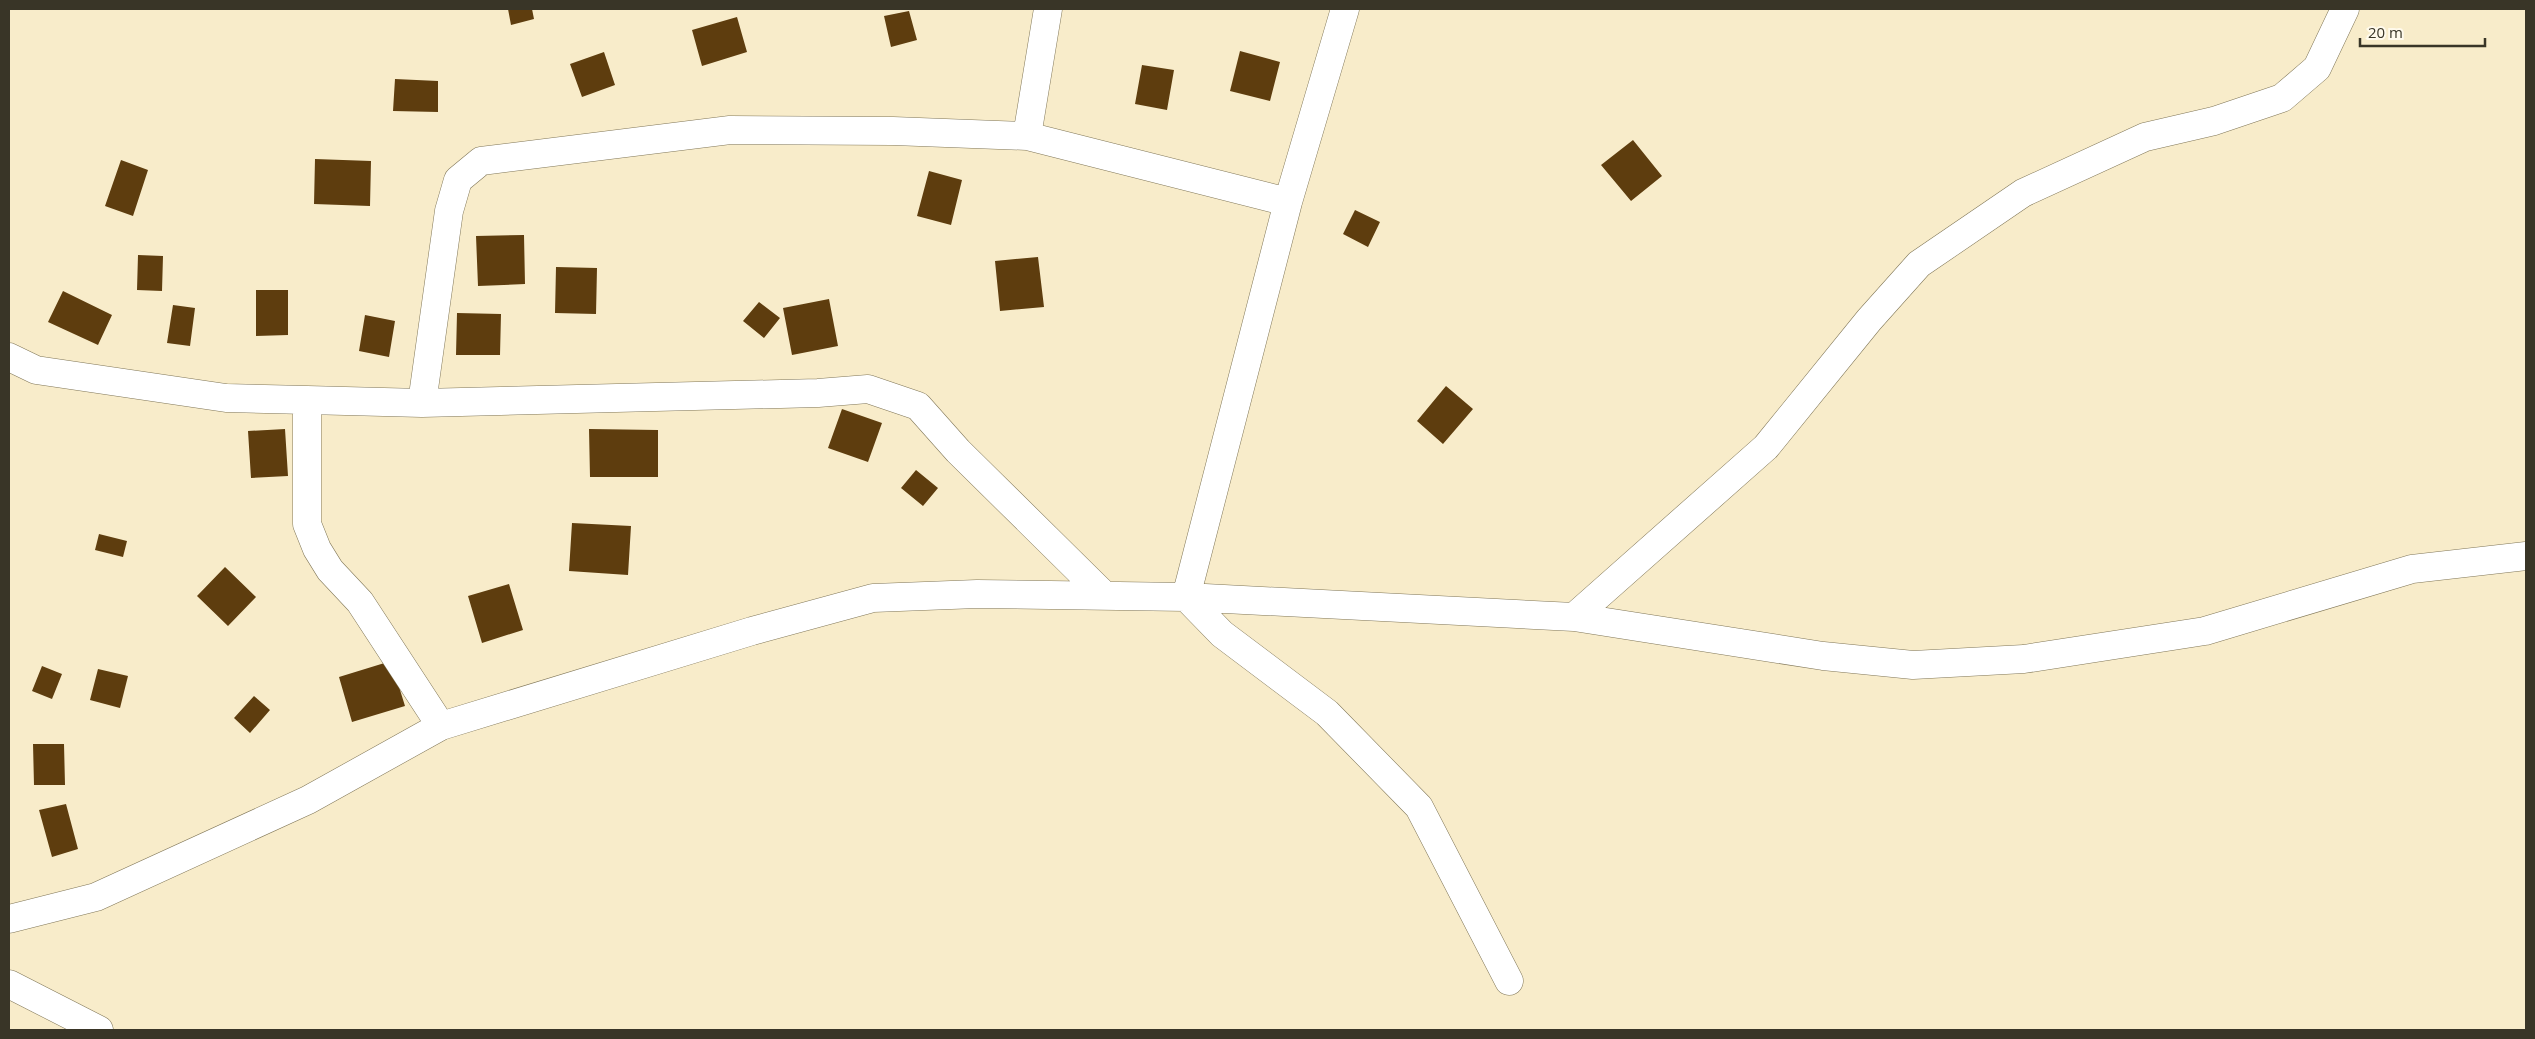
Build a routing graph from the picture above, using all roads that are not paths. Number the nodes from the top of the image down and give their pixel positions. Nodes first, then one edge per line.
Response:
1 (1048, 9) edge
2 (1345, 9) edge
3 (2345, 9) edge
4 (1027, 136) junction
5 (1288, 202) junction
6 (9, 358) edge
7 (307, 400) junction
8 (422, 403) junction
9 (2526, 556) edge
10 (1105, 596) junction
11 (1186, 598) junction
12 (1574, 617) junction
13 (441, 726) junction
14 (9, 919) edge
15 (1509, 981) dead end
16 (9, 984) edge
17 (98, 1030) edge

1 - 4 street
2 - 5 street
3 - 12 street
4 - 5 street
4 - 8 street
5 - 11 street
6 - 7 street
7 - 8 street
7 - 13 street
8 - 10 street
9 - 12 street
10 - 11 street
10 - 13 street
11 - 12 street
11 - 15 street
13 - 14 street
16 - 17 street

